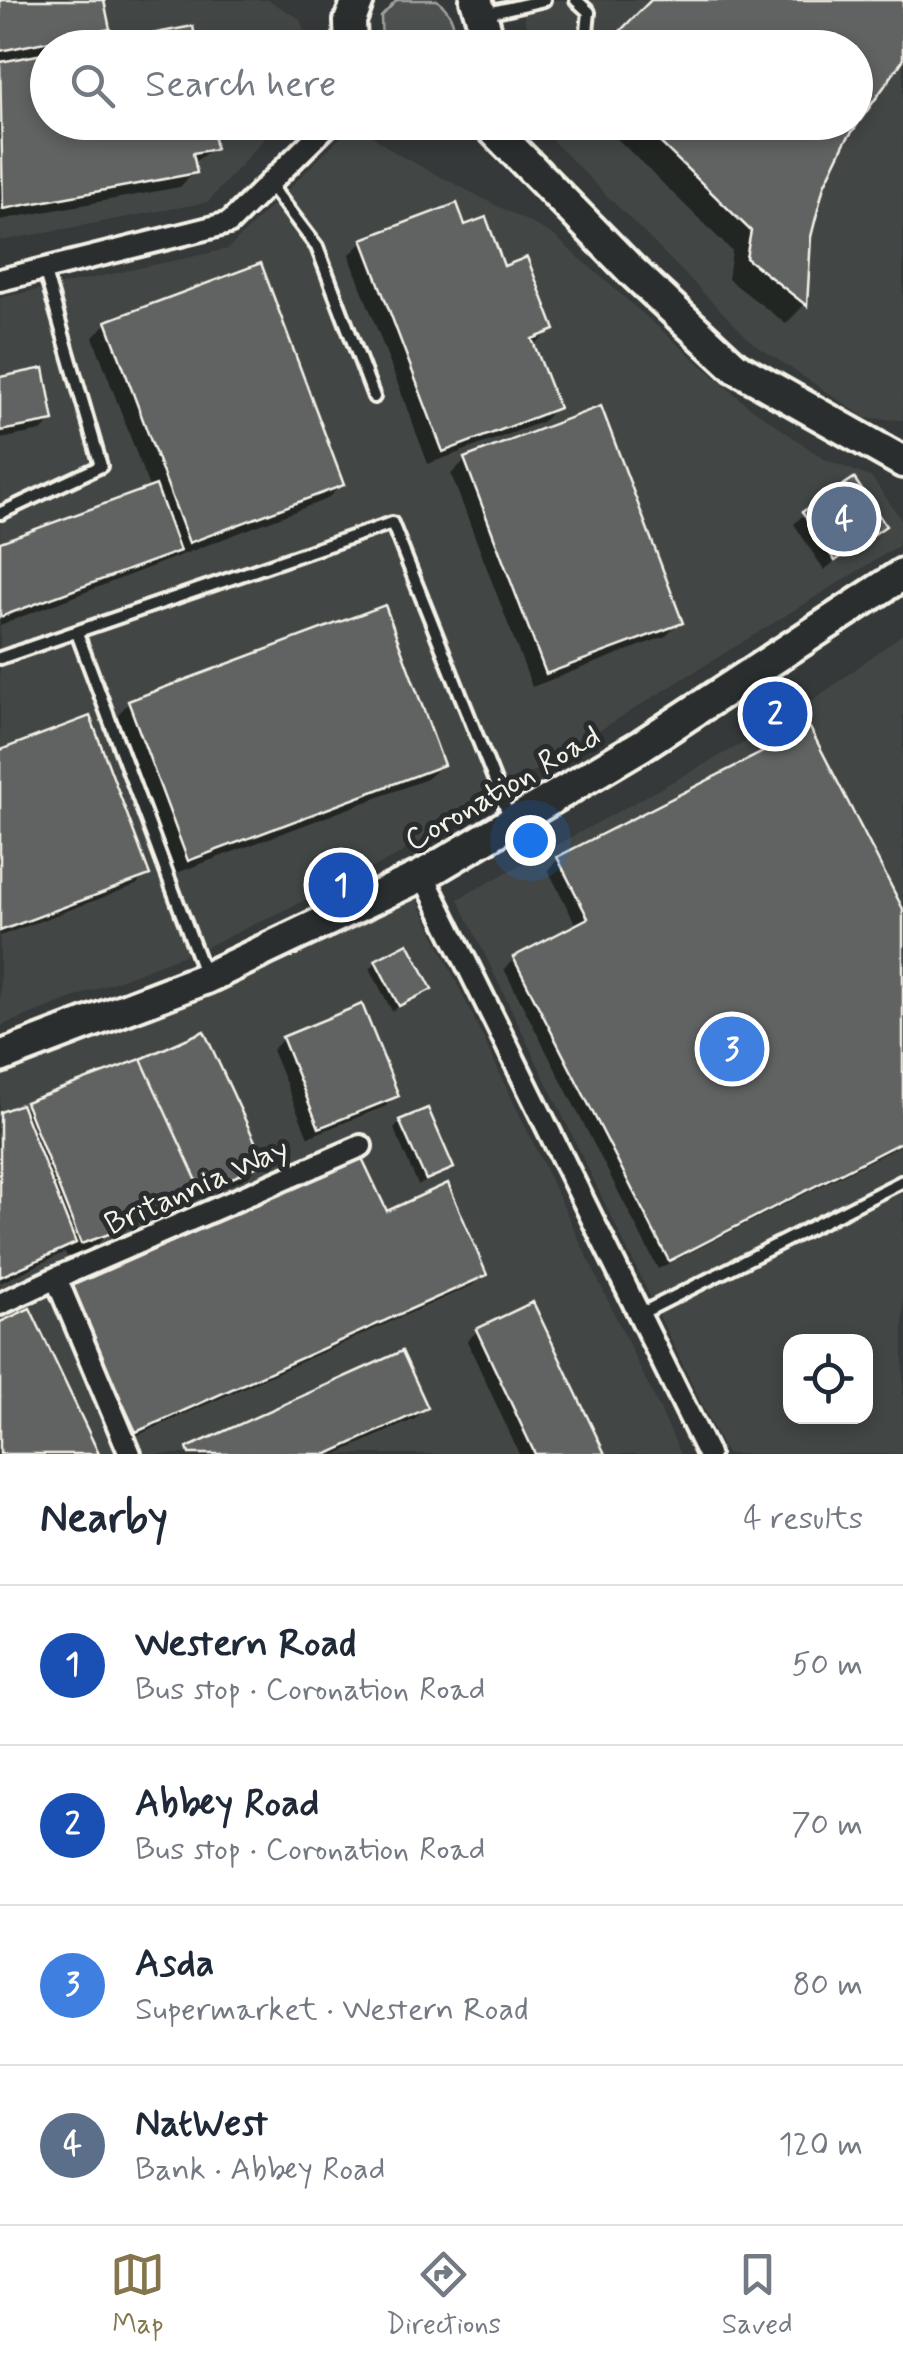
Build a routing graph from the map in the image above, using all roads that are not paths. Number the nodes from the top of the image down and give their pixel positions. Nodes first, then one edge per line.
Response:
1 (544, 0) edge
2 (580, 1) edge
3 (353, 2) edge
4 (479, 7) edge
5 (352, 30) edge
6 (586, 30) edge
7 (314, 140) edge
8 (504, 140) edge
9 (270, 185) junction
10 (45, 272) junction
11 (0, 280) edge
12 (374, 397) dead end
13 (897, 454) edge
14 (1, 512) edge
15 (903, 574) edge
16 (77, 633) junction
17 (0, 658) edge
18 (512, 824) junction
19 (423, 875) junction
20 (206, 978) junction
21 (0, 1057) edge
22 (360, 1146) dead end
23 (903, 1182) edge
24 (56, 1278) junction
25 (0, 1304) edge
26 (642, 1314) junction
27 (130, 1454) edge
28 (708, 1454) edge

1 - 4 lane
2 - 6 lane
3 - 5 street
7 - 9 street
8 - 13 street
9 - 10 street
9 - 12 lane
10 - 11 street
10 - 14 lane
15 - 18 street, Coronation Road
16 - 17 lane
16 - 18 lane
16 - 20 lane
18 - 19 street, Coronation Road
19 - 20 street, Coronation Road
19 - 26 street
20 - 21 street, Coronation Road
22 - 24 street, Britannia Way
23 - 26 lane
24 - 25 street, Britannia Way
24 - 27 street
26 - 28 street

